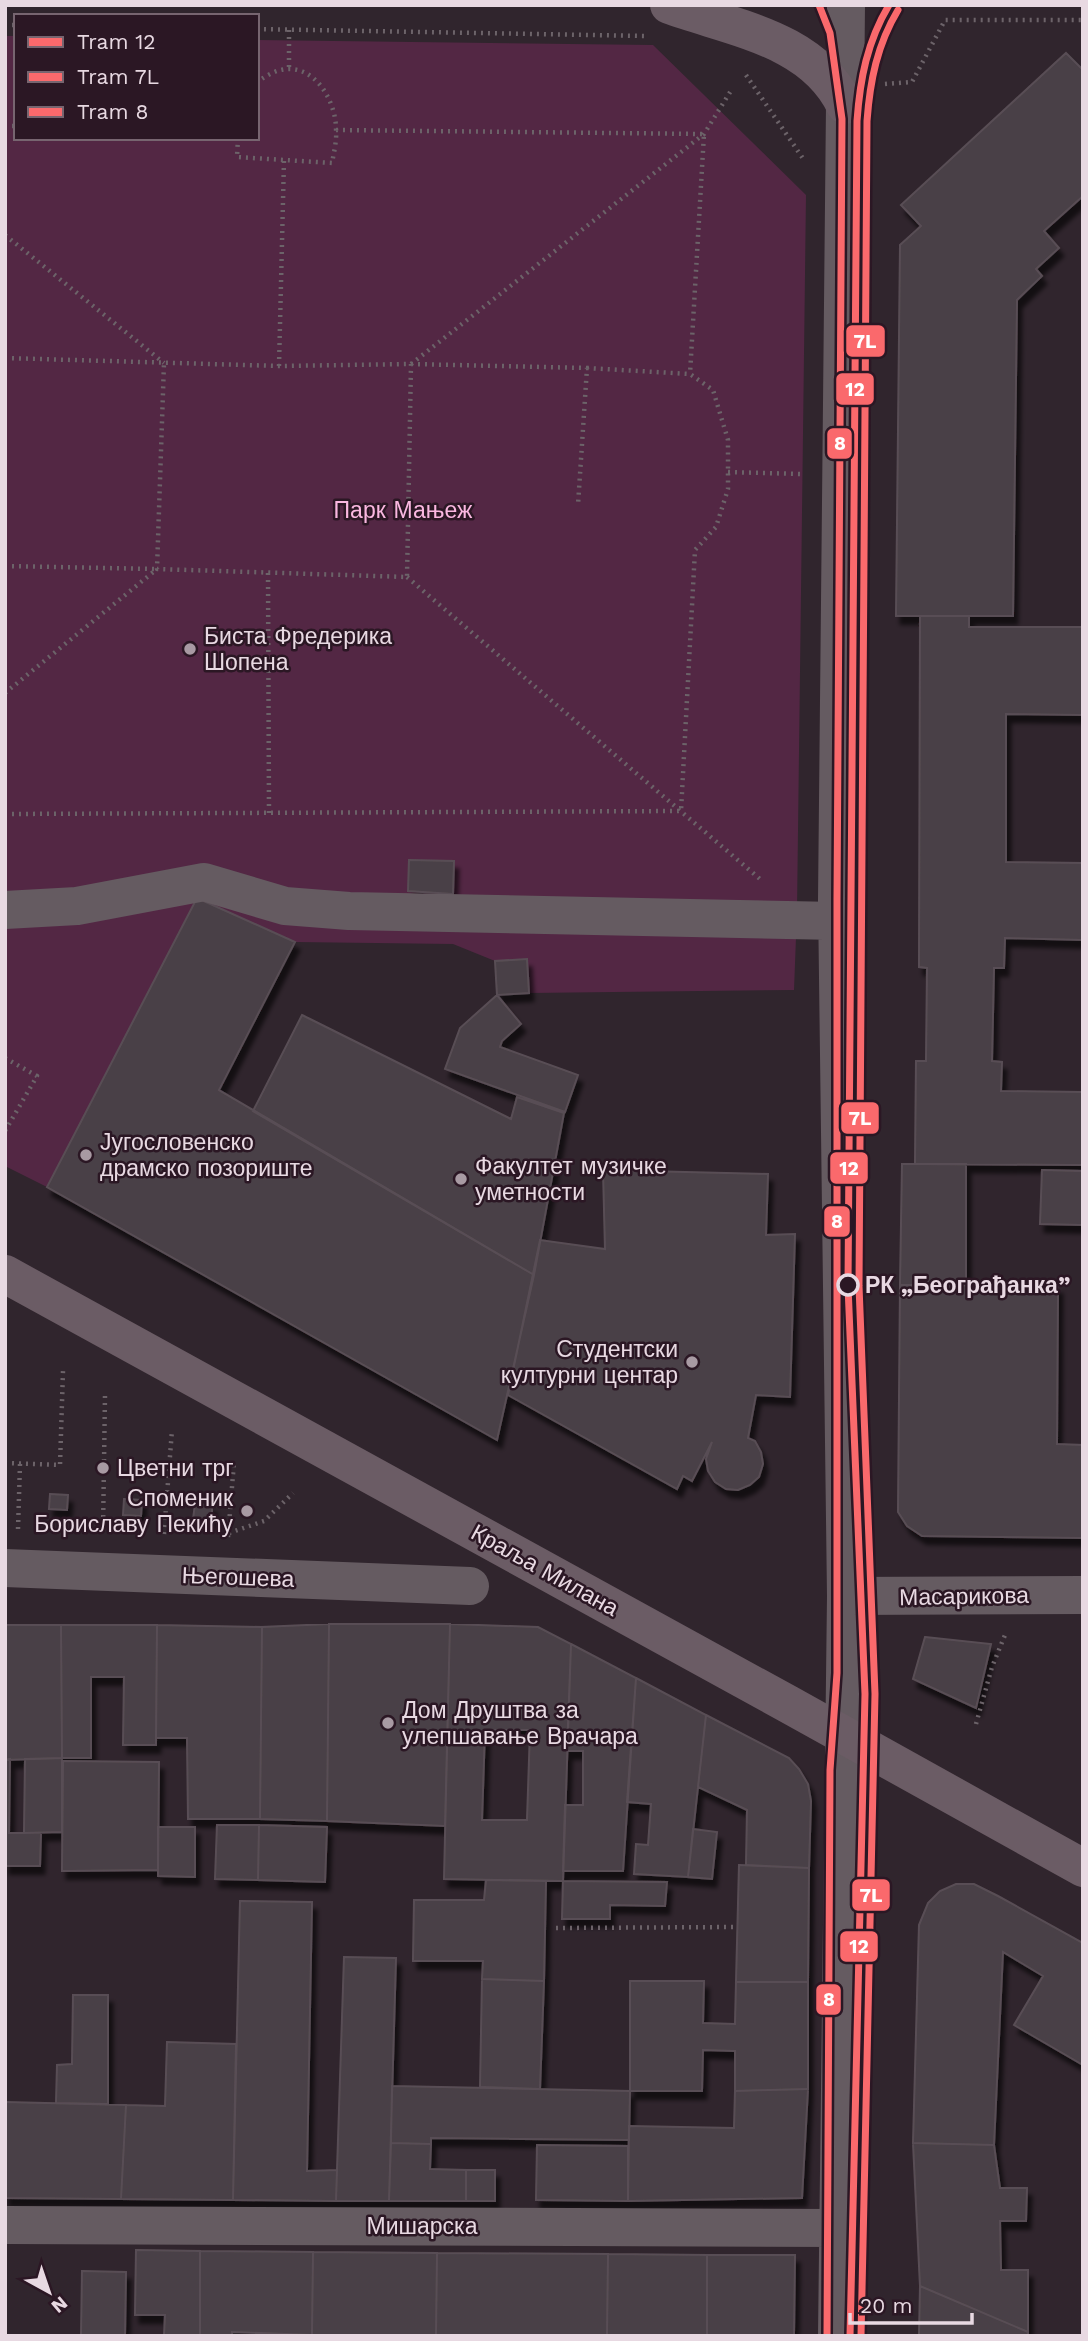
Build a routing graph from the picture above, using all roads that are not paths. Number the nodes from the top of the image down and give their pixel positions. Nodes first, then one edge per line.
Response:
1 (846, 5) edge
2 (663, 21) edge
3 (845, 105) junction
4 (5, 910) edge
5 (837, 921) junction
6 (5, 1274) edge
7 (5, 1568) edge
8 (470, 1586) dead end
9 (1083, 1595) edge
10 (846, 1597) junction
11 (844, 1736) junction
12 (1083, 1868) edge
13 (5, 2225) edge
14 (839, 2228) junction
15 (837, 2336) edge

1 - 3 street
2 - 3 main road
3 - 5 street
4 - 5 street
5 - 10 street
6 - 11 main road, Краља Милана
7 - 8 street, Његошева
9 - 10 street, Масарикова
10 - 11 street
11 - 12 main road, Краља Милана
11 - 14 street
13 - 14 street, Мишарска
14 - 15 street

